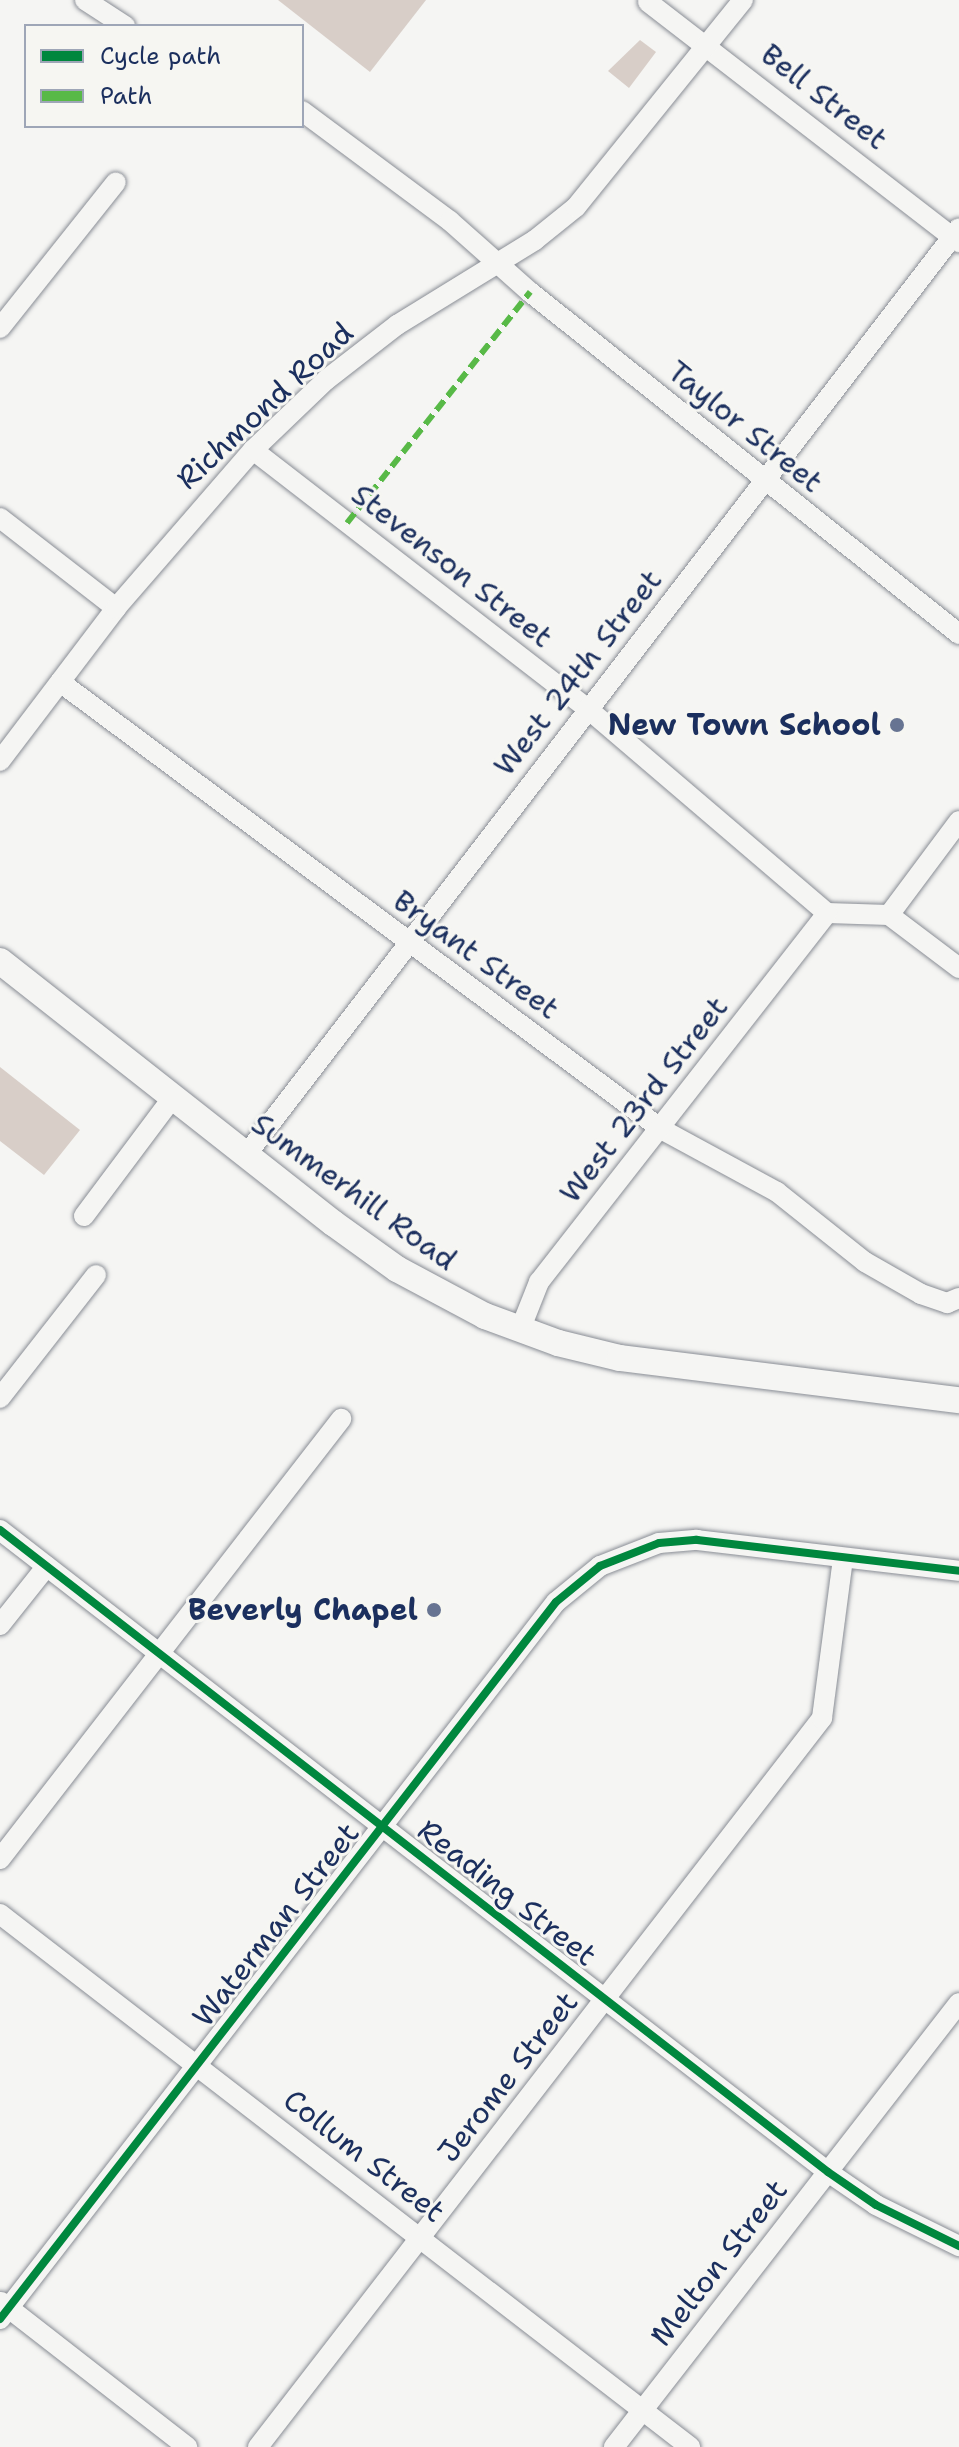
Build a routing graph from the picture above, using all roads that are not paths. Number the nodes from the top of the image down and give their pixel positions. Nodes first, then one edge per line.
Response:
1 (85, 0) edge
2 (743, 0) edge
3 (648, 2) dead end
4 (122, 24) edge
5 (709, 44) junction
6 (304, 112) edge
7 (116, 182) dead end
8 (957, 235) edge
9 (497, 264) junction
10 (0, 328) edge
11 (253, 450) junction
12 (764, 481) junction
13 (0, 518) edge
14 (116, 608) junction
15 (959, 634) edge
16 (60, 682) junction
17 (588, 709) junction
18 (0, 761) edge
19 (959, 821) edge
20 (827, 913) junction
21 (889, 915) junction
22 (408, 943) junction
23 (0, 961) edge
24 (959, 968) edge
25 (173, 1097) junction
26 (661, 1129) junction
27 (246, 1155) junction
28 (84, 1216) dead end
29 (96, 1275) dead end
30 (959, 1298) edge
31 (520, 1330) junction
32 (0, 1398) edge
33 (959, 1400) edge
34 (341, 1419) dead end
35 (0, 1530) edge
36 (843, 1558) junction
37 (47, 1566) junction
38 (959, 1571) edge
39 (0, 1625) edge
40 (160, 1654) junction
41 (383, 1827) junction
42 (0, 1859) edge
43 (0, 1914) edge
44 (606, 2000) junction
45 (959, 2003) edge
46 (196, 2065) junction
47 (828, 2172) junction
48 (420, 2238) junction
49 (959, 2246) edge
50 (3, 2310) edge
51 (642, 2411) junction
52 (187, 2447) edge
53 (258, 2447) edge
54 (614, 2447) edge
55 (690, 2447) edge

1 - 4 street
2 - 5 street, Richmond Road
3 - 5 street, Bell Street
5 - 8 street, Bell Street
5 - 9 street, Richmond Road
6 - 9 street, Taylor Street
7 - 10 street
8 - 12 street, West 24th Street
9 - 11 street, Richmond Road
9 - 12 street, Taylor Street
11 - 14 street, Richmond Road
11 - 17 street, Stevenson Street
12 - 15 street, Taylor Street
12 - 17 street, West 24th Street
13 - 14 street
14 - 16 street, Richmond Road
16 - 18 street, Richmond Road
16 - 22 street, Bryant Street
17 - 20 street, Stevenson Street
17 - 22 street, West 24th Street
19 - 21 street
20 - 21 street
20 - 26 street, West 23rd Street
21 - 24 street
22 - 26 street, Bryant Street
22 - 27 street, West 24th Street
23 - 25 main road, Summerhill Road
25 - 27 main road, Summerhill Road
25 - 28 street
26 - 30 street, Bryant Street
26 - 31 street, West 23rd Street
27 - 31 main road, Summerhill Road
29 - 32 street
31 - 33 main road, Summerhill Road
34 - 40 street
35 - 37 street, Reading Street
36 - 38 street, Waterman Street
36 - 41 street, Waterman Street
36 - 44 street, Jerome Street
37 - 39 street
37 - 40 street, Reading Street
40 - 41 street, Reading Street
40 - 42 street
41 - 44 street, Reading Street
41 - 46 street, Waterman Street
43 - 46 street, Collum Street
44 - 47 street, Reading Street
44 - 48 street, Jerome Street
45 - 47 street, Melton Street
46 - 48 street, Collum Street
46 - 50 street, Waterman Street
47 - 49 street, Reading Street
47 - 51 street, Melton Street
48 - 51 street, Collum Street
48 - 53 street, Jerome Street
50 - 52 street
51 - 54 street, Melton Street
51 - 55 street, Collum Street

